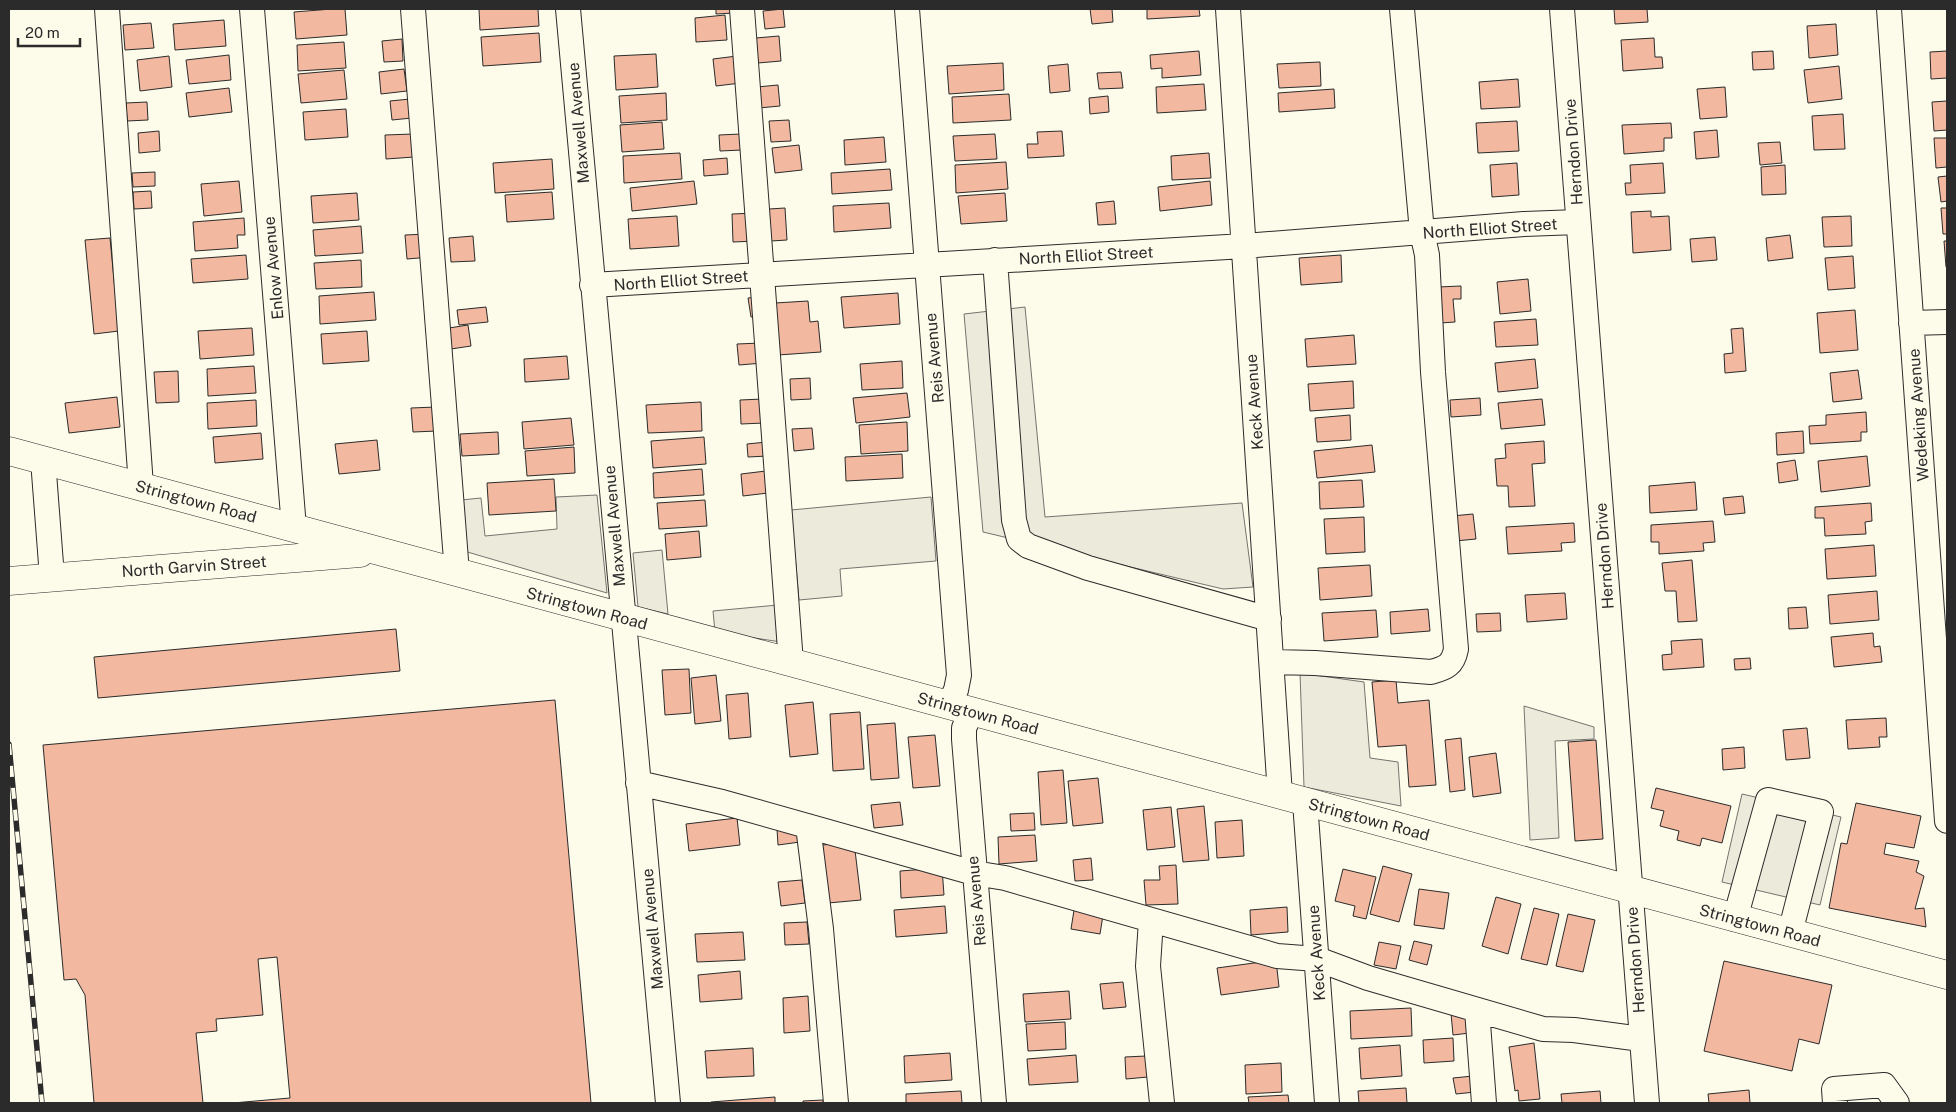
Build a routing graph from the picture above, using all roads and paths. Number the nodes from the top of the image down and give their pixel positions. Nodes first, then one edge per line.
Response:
1 (107, 9) edge
2 (252, 9) edge
3 (413, 9) edge
4 (568, 9) edge
5 (742, 9) edge
6 (907, 9) edge
7 (1228, 9) edge
8 (1402, 9) edge
9 (1562, 9) edge
10 (1889, 9) edge
11 (1578, 222) junction
12 (1422, 232) junction
13 (1244, 246) junction
14 (995, 260) junction
15 (926, 264) junction
16 (762, 275) junction
17 (592, 285) junction
18 (1947, 322) edge
19 (1911, 324) junction
20 (9, 451) edge
21 (43, 460) junction
22 (141, 486) junction
23 (294, 528) junction
24 (379, 552) junction
25 (457, 573) junction
26 (52, 577) junction
27 (9, 581) edge
28 (622, 618) junction
29 (1269, 619) junction
30 (1941, 630) edge
31 (1272, 662) junction
32 (791, 663) junction
33 (949, 704) junction
34 (984, 714) junction
35 (638, 784) junction
36 (1292, 799) junction
37 (1947, 815) edge
38 (808, 826) junction
39 (974, 873) junction
40 (1630, 890) junction
41 (1735, 918) junction
42 (1151, 920) junction
43 (1790, 933) junction
44 (1316, 959) junction
45 (1947, 975) edge
46 (1477, 1010) junction
47 (1642, 1039) junction
48 (668, 1103) edge
49 (836, 1103) edge
50 (994, 1103) edge
51 (1162, 1103) edge
52 (1327, 1103) edge
53 (1484, 1103) edge
54 (1646, 1103) edge
55 (1835, 1103) edge
56 (1897, 1103) edge

1 - 22 street
2 - 23 street, Enlow Avenue
3 - 25 street
4 - 17 street, Maxwell Avenue
5 - 16 street
6 - 15 street, Reis Avenue
7 - 13 street, Keck Avenue
8 - 12 street
9 - 11 street, Herndon Drive
10 - 19 street, Wedeking Avenue
11 - 12 street, North Elliot Street
11 - 40 street, Herndon Drive
12 - 13 street, North Elliot Street
12 - 31 street
13 - 14 street, North Elliot Street
13 - 29 street, Keck Avenue
14 - 15 street, North Elliot Street
14 - 29 street
15 - 16 street, North Elliot Street
15 - 33 street, Reis Avenue
16 - 17 street, North Elliot Street
16 - 32 street
17 - 28 street, Maxwell Avenue
18 - 19 street
19 - 30 street, Wedeking Avenue
20 - 21 main road, Stringtown Road
21 - 22 main road, Stringtown Road
21 - 26 street
22 - 23 main road, Stringtown Road
23 - 24 main road, Stringtown Road
24 - 25 main road, Stringtown Road
24 - 26 main road, North Garvin Street
25 - 28 main road, Stringtown Road
26 - 27 main road, North Garvin Street
28 - 32 main road, Stringtown Road
28 - 35 street, Maxwell Avenue
29 - 31 street, Keck Avenue
30 - 37 street, Wedeking Avenue
31 - 36 street, Keck Avenue
32 - 33 main road, Stringtown Road
33 - 34 main road, Stringtown Road
34 - 36 main road, Stringtown Road
34 - 39 street, Reis Avenue
35 - 38 street
35 - 48 street, Maxwell Avenue
36 - 40 main road, Stringtown Road
36 - 44 street, Keck Avenue
38 - 39 street
38 - 49 street
39 - 42 street
39 - 50 street, Reis Avenue
40 - 41 main road, Stringtown Road
40 - 47 street, Herndon Drive
41 - 43 main road, Stringtown Road
41 - 43 street
42 - 44 street
42 - 51 street
43 - 45 main road, Stringtown Road
44 - 46 street
44 - 52 street, Keck Avenue
46 - 47 street
46 - 53 street
47 - 54 street, Herndon Drive
55 - 56 street

